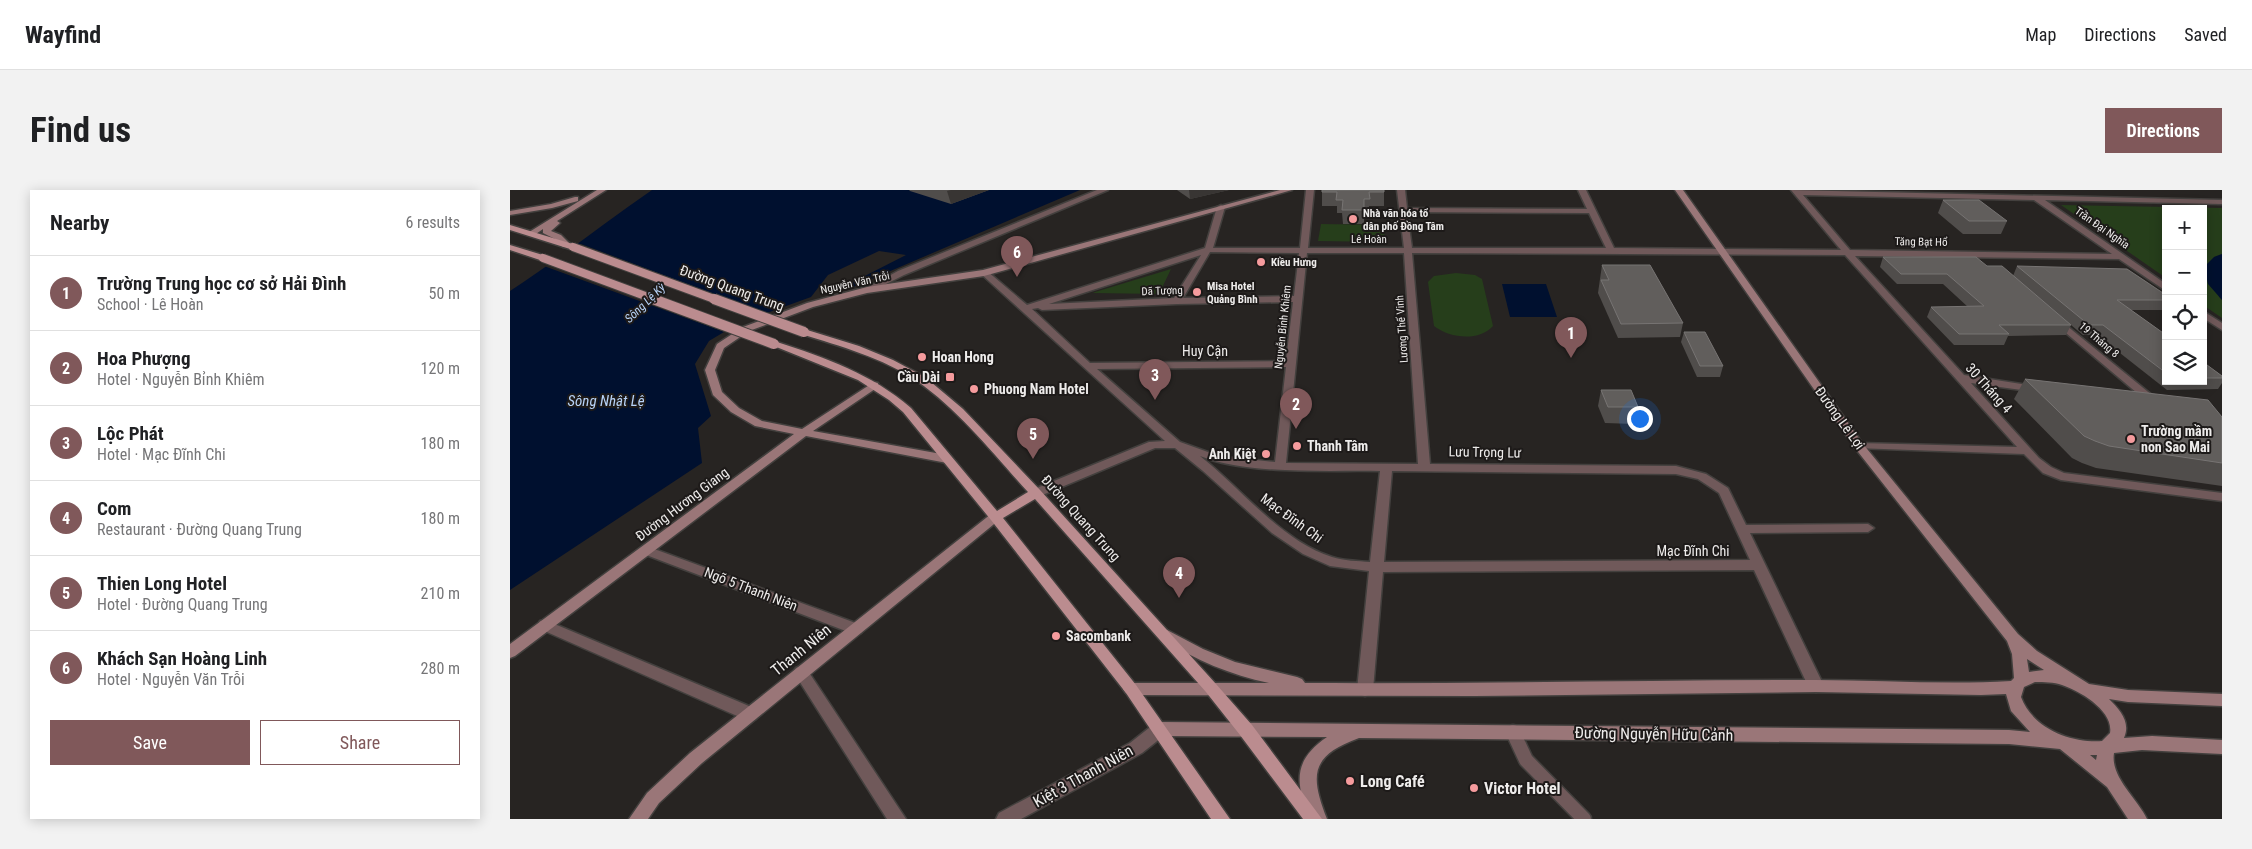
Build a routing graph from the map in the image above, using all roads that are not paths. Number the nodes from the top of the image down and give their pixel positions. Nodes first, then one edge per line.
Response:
1 (590, 190) edge
2 (602, 190) edge
3 (1104, 190) edge
4 (1288, 190) edge
5 (1310, 190) edge
6 (1401, 190) edge
7 (1582, 190) edge
8 (1679, 190) edge
9 (2024, 190) edge
10 (1796, 192) edge
11 (2036, 198) junction
12 (575, 199) junction
13 (587, 199) junction
14 (2222, 202) edge
15 (1221, 207) junction
16 (1403, 210) junction
17 (1592, 210) junction
18 (510, 213) edge
19 (510, 227) edge
20 (526, 233) junction
21 (510, 238) edge
22 (510, 246) edge
23 (569, 246) junction
24 (1207, 250) junction
25 (1304, 250) junction
26 (1408, 250) junction
27 (1611, 250) junction
28 (1721, 250) junction
29 (1847, 252) junction
30 (1979, 254) junction
31 (2121, 257) junction
32 (1994, 267) edge
33 (984, 274) junction
34 (2162, 285) edge
35 (867, 290) junction
36 (1298, 299) junction
37 (1177, 301) junction
38 (1026, 308) junction
39 (2046, 311) edge
40 (2207, 317) edge
41 (2222, 327) edge
42 (1291, 364) junction
43 (1088, 366) junction
44 (1961, 378) junction
45 (874, 385) junction
46 (2050, 391) edge
47 (2138, 403) edge
48 (804, 432) junction
49 (1181, 445) junction
50 (1859, 446) junction
51 (2027, 451) junction
52 (947, 459) junction
53 (1280, 466) junction
54 (1424, 466) junction
55 (1386, 467) junction
56 (1036, 493) junction
57 (2222, 497) edge
58 (995, 517) junction
59 (1868, 528) dead end
60 (1741, 529) junction
61 (646, 550) junction
62 (1758, 565) junction
63 (1377, 567) junction
64 (545, 625) junction
65 (856, 629) junction
66 (1162, 632) junction
67 (2013, 638) junction
68 (510, 652) edge
69 (801, 672) junction
70 (2018, 683) junction
71 (1816, 686) junction
72 (2080, 686) junction
73 (1131, 688) junction
74 (1211, 688) junction
75 (1347, 690) junction
76 (1365, 690) junction
77 (2222, 700) edge
78 (750, 714) junction
79 (1160, 729) junction
80 (1246, 730) junction
81 (1362, 730) junction
82 (1513, 732) junction
83 (2062, 742) junction
84 (2107, 746) junction
85 (2222, 747) edge
86 (2118, 789) junction
87 (638, 819) edge
88 (897, 819) edge
89 (1005, 819) edge
90 (1221, 819) edge
91 (1313, 819) edge
92 (1318, 819) edge
93 (1584, 819) edge
94 (2138, 819) edge

1 - 12 main road
2 - 13 main road
3 - 35 street
4 - 15 main road, Nguyễn Văn Trỗi
5 - 25 street, Nguyễn Bỉnh Khiêm
6 - 16 street, Lương Thế Vinh
7 - 17 street
8 - 28 main road, Đường Lê Lợi
9 - 11 street, Trần Đại Nghĩa
10 - 11 street
10 - 29 street, 30 Tháng 4
11 - 14 street
11 - 31 street, Trần Đại Nghĩa
12 - 18 main road
12 - 20 main road
13 - 20 main road
13 - 23 main road
15 - 24 street
15 - 33 main road, Nguyễn Văn Trỗi
16 - 17 street
16 - 26 street, Lương Thế Vinh
17 - 27 street
19 - 20 main road, Đường Quang Trung
20 - 21 main road
20 - 22 main road
20 - 23 main road, Đường Quang Trung
22 - 45 main road, bridge
23 - 56 main road, Đường Quang Trung, bridge
24 - 25 street, Lê Hoàn
24 - 37 street
24 - 38 street, Lê Hoàn
25 - 26 street, Lê Hoàn
25 - 36 street, Nguyễn Bỉnh Khiêm
26 - 27 street, Lê Hoàn
26 - 54 street, Lương Thế Vinh
27 - 28 street, Lê Hoàn
28 - 29 street, Tăng Bạt Hổ
28 - 50 main road, Đường Lê Lợi
29 - 30 street, Tăng Bạt Hổ
29 - 44 street, 30 Tháng 4
30 - 31 street, Tăng Bạt Hổ
30 - 32 street
31 - 34 street, Trần Đại Nghĩa
33 - 35 main road, Nguyễn Văn Trỗi
33 - 38 street, Mạc Đĩnh Chi
35 - 48 main road, Nguyễn Văn Trỗi
36 - 37 street, Dã Tượng
36 - 42 street, Nguyễn Bỉnh Khiêm
37 - 38 street, Dã Tượng
38 - 43 street, Mạc Đĩnh Chi
39 - 47 street, 19 Tháng 8
40 - 41 street
42 - 43 street, Huy Cận
42 - 53 street, Nguyễn Bỉnh Khiêm
43 - 49 street, Mạc Đĩnh Chi
44 - 46 street
44 - 51 street, 30 Tháng 4
45 - 48 main road, Đường Hương Giang
45 - 52 main road
48 - 52 main road, Nguyễn Văn Trỗi
48 - 61 main road, Đường Hương Giang
49 - 53 street, Lưu Trọng Lư
49 - 56 street, Lưu Trọng Lư
49 - 63 street, Mạc Đĩnh Chi
50 - 51 street
50 - 67 main road, Đường Lê Lợi
51 - 57 street, 30 Tháng 4
52 - 58 main road
53 - 55 street, Lưu Trọng Lư
54 - 55 street, Lưu Trọng Lư
54 - 60 street, Lưu Trọng Lư
55 - 63 street
56 - 58 main road
56 - 66 main road, Đường Quang Trung
58 - 65 main road, Thanh Niên
58 - 73 main road
59 - 60 street
60 - 62 street, Lưu Trọng Lư
61 - 64 main road, Đường Hương Giang
61 - 65 street, Ngõ 5 Thanh Niên
62 - 63 street, Mạc Đĩnh Chi
62 - 71 street, Lưu Trọng Lư
63 - 76 street
64 - 68 main road, Đường Hương Giang
64 - 78 street
65 - 69 main road, Thanh Niên
66 - 74 main road, Đường Quang Trung
66 - 75 main road
67 - 70 main road, Đường Lê Lợi
67 - 72 main road, Đường Lê Lợi
69 - 78 main road, Thanh Niên
69 - 88 street
70 - 71 main road
70 - 72 main road
70 - 83 main road, Đường Lê Lợi
71 - 76 main road
72 - 77 main road
72 - 84 main road, Đường Lê Lợi
73 - 74 main road
73 - 79 main road
74 - 75 main road
74 - 80 main road, Đường Quang Trung
75 - 76 main road
78 - 87 main road, Thanh Niên
79 - 80 main road, Đường Nguyễn Hữu Cảnh
79 - 89 street, Kiệt 3 Thanh Niên
79 - 90 main road
80 - 81 main road, Đường Nguyễn Hữu Cảnh
80 - 91 main road, Đường Quang Trung
81 - 82 main road, Đường Nguyễn Hữu Cảnh
81 - 92 main road
82 - 83 main road, Đường Nguyễn Hữu Cảnh
82 - 93 lane
83 - 84 main road
83 - 86 main road
84 - 85 main road
84 - 86 main road
86 - 94 main road

